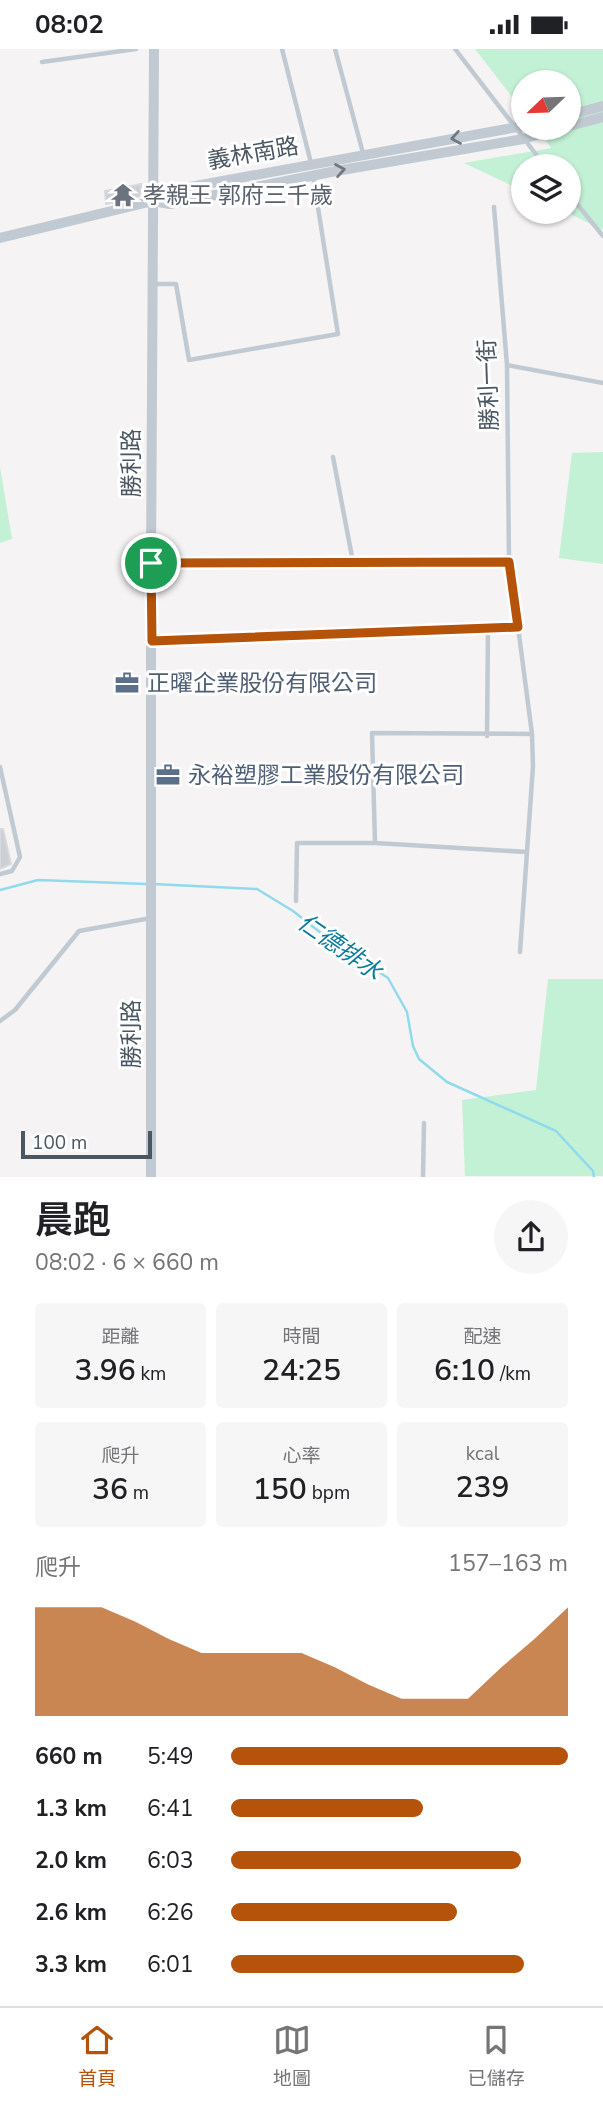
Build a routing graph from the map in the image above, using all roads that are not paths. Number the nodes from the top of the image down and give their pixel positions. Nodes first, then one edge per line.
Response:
1 (136, 49) edge
2 (154, 49) edge
3 (282, 49) edge
4 (335, 49) edge
5 (455, 49) edge
6 (42, 62) dead end
7 (603, 106) edge
8 (581, 112) edge
9 (511, 117) edge
10 (601, 119) edge
11 (581, 123) edge
12 (511, 128) edge
13 (516, 140) edge
14 (524, 140) edge
15 (535, 154) edge
16 (363, 155) junction
17 (312, 170) junction
18 (153, 201) junction
19 (494, 207) dead end
20 (581, 209) edge
21 (603, 236) edge
22 (0, 238) edge
23 (152, 284) junction
24 (507, 365) junction
25 (603, 383) edge
26 (333, 457) dead end
27 (353, 562) junction
28 (509, 562) junction
29 (151, 563) junction
30 (518, 627) junction
31 (488, 629) junction
32 (152, 641) junction
33 (532, 734) junction
34 (486, 736) junction
35 (0, 767) edge
36 (375, 843) junction
37 (527, 852) junction
38 (0, 874) edge
39 (296, 901) dead end
40 (152, 918) junction
41 (520, 952) dead end
42 (0, 1021) edge
43 (424, 1123) dead end
44 (152, 1177) edge
45 (423, 1177) edge

1 - 6 lane
2 - 18 street, 勝利路
3 - 17 lane
4 - 16 lane
5 - 9 lane
7 - 8 street
10 - 11 street
12 -> 16 street, 義林南路
17 -> 13 street, 義林南路
14 - 15 lane
16 - 17 street, 義林南路
17 - 18 street, 義林南路
17 - 23 lane
18 - 22 street, 義林南路
18 - 23 street, 勝利路
19 - 24 lane, 勝利一街
20 - 21 lane
23 - 29 street, 勝利路
24 - 25 lane
24 - 28 lane, 勝利一街
26 - 27 lane
27 - 28 lane
27 - 29 lane
28 - 30 lane, 勝利一街
29 - 32 street, 勝利路
30 - 31 lane
30 - 33 lane, 勝利一街
31 - 32 lane
31 - 34 lane
32 - 40 street, 勝利路
33 - 34 lane
33 - 37 lane, 勝利一街
34 - 36 lane
35 - 38 lane
36 - 37 lane
36 - 39 lane
37 - 41 lane, 勝利一街
40 - 42 lane
40 - 44 street, 勝利路
43 - 45 lane

